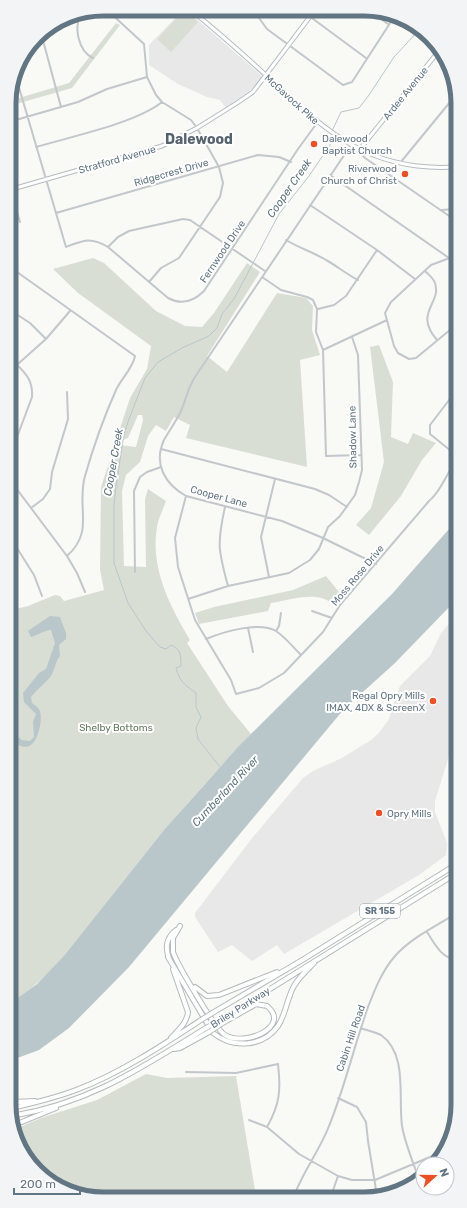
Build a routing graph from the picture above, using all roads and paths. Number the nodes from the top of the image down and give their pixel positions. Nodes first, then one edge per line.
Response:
1 (114, 16) edge
2 (198, 16) edge
3 (258, 16) edge
4 (310, 17) joint
5 (379, 18) edge
6 (80, 20) edge
7 (391, 21) edge
8 (388, 24) junction
9 (43, 41) edge
10 (289, 45) junction
11 (436, 55) edge
12 (93, 58) dead end
13 (366, 58) junction
14 (266, 76) junction
15 (147, 77) junction
16 (18, 85) edge
17 (451, 101) edge
18 (162, 102) junction
19 (61, 107) junction
20 (28, 117) junction
21 (16, 120) edge
22 (317, 122) junction
23 (197, 128) junction
24 (351, 145) junction
25 (36, 147) junction
26 (359, 151) junction
27 (366, 152) junction
28 (365, 158) junction
29 (291, 162) junction
30 (400, 163) junction
31 (451, 165) edge
32 (219, 167) junction
33 (449, 168) joint
34 (330, 175) junction
35 (45, 179) junction
36 (16, 186) edge
37 (310, 205) junction
38 (16, 208) edge
39 (451, 209) edge
40 (441, 210) junction
41 (56, 212) junction
42 (451, 217) edge
43 (20, 222) dead end
44 (200, 227) junction
45 (286, 240) junction
46 (108, 247) junction
47 (233, 249) junction
48 (377, 250) junction
49 (449, 258) joint
50 (16, 271) edge
51 (265, 271) junction
52 (425, 271) junction
53 (262, 277) junction
54 (358, 280) junction
55 (415, 280) junction
56 (149, 282) junction
57 (317, 309) junction
58 (70, 311) junction
59 (16, 313) edge
60 (387, 320) junction
61 (451, 329) edge
62 (352, 337) junction
63 (46, 338) junction
64 (437, 340) junction
65 (323, 350) junction
66 (16, 364) joint
67 (67, 392) dead end
68 (451, 398) edge
69 (16, 440) edge
70 (161, 449) junction
71 (451, 451) edge
72 (361, 455) junction
73 (161, 467) junction
74 (451, 468) edge
75 (275, 479) junction
76 (16, 488) edge
77 (186, 496) junction
78 (226, 507) junction
79 (347, 507) junction
80 (32, 508) junction
81 (266, 517) junction
82 (323, 538) junction
83 (16, 546) edge
84 (67, 556) junction
85 (376, 564) junction
86 (135, 572) dead end
87 (269, 577) junction
88 (228, 586) junction
89 (85, 592) dead end
90 (42, 596) dead end
91 (188, 599) junction
92 (312, 611) dead end
93 (281, 613) dead end
94 (332, 618) junction
95 (248, 628) junction
96 (276, 631) junction
97 (206, 639) junction
98 (253, 652) dead end
99 (301, 655) junction
100 (451, 868) edge
101 (451, 878) edge
102 (451, 917) edge
103 (427, 932) junction
104 (166, 947) junction
105 (172, 947) junction
106 (168, 957) junction
107 (320, 957) junction
108 (451, 957) edge
109 (304, 959) junction
110 (188, 979) junction
111 (220, 1022) junction
112 (360, 1028) junction
113 (167, 1042) junction
114 (186, 1072) dead end
115 (68, 1093) junction
116 (338, 1098) junction
117 (16, 1102) edge
118 (60, 1106) junction
119 (16, 1107) edge
120 (17, 1115) edge
121 (249, 1120) dead end
122 (18, 1124) edge
123 (267, 1127) junction
124 (435, 1155) edge
125 (311, 1161) junction
126 (414, 1165) junction
127 (338, 1176) junction
128 (375, 1180) junction
129 (377, 1191) edge
130 (296, 1192) edge
131 (332, 1192) edge

1 - 15 street
2 - 14 street, McGavock Pike
3 - 10 street
4 - 10 street, Stratford Avenue
4 - 13 street
5 - 8 street
6 - 12 street
7 - 8 street
8 - 13 street
9 - 19 street
10 - 13 street
10 - 14 street, Stratford Avenue
11 - 26 street, Ardee Avenue
14 - 22 street, McGavock Pike
14 - 23 street, Stratford Avenue
15 - 18 street
15 - 19 street
16 - 20 street
17 - 30 street
18 - 23 street
18 - 25 street
19 - 20 street
20 - 21 street
20 - 25 street
22 - 24 street, McGavock Pike
22 - 29 street, Fernwood Drive
23 - 32 street
23 - 35 street, Stratford Avenue
24 - 26 street, McGavock Pike
24 - 34 street
25 - 35 street
26 - 27 street, McGavock Pike
26 - 28 street
27 - 28 street
27 - 30 street, McGavock Pike
28 - 40 street
29 - 32 street, Ridgecrest Drive
29 - 47 street, Fernwood Drive
30 - 33 street, McGavock Pike
31 - 33 street
32 - 41 street, Ridgecrest Drive
32 - 44 street
34 - 37 street
34 - 49 street
35 - 36 street, Stratford Avenue
35 - 41 street
37 - 45 street
37 - 48 street
38 - 43 street
39 - 40 street
40 - 42 street
41 - 46 street, Fernwood Drive
44 - 46 street
44 - 47 street
44 - 56 street
45 - 51 street
45 - 54 street
46 - 56 street, Fernwood Drive
47 - 51 street
47 - 56 street, Fernwood Drive
48 - 54 street
48 - 55 street
49 - 52 street
50 - 58 street
51 - 53 street, Cooper Lane
52 - 55 street
52 - 64 street
53 - 57 street
53 - 70 street, Cooper Lane
54 - 57 street
55 - 60 street
57 - 65 street
58 - 63 street
58 - 84 street
59 - 63 street
60 - 62 street
60 - 64 street
61 - 64 street
62 - 65 street
62 - 72 street, Shadow Lane
63 - 66 street
65 - 72 street
66 - 69 street
67 - 80 street
68 - 71 street
70 - 73 street, Cooper Lane
70 - 75 street
72 - 79 street, Shadow Lane
73 - 77 street, Cooper Lane
73 - 86 street
74 - 85 street, Moss Rose Drive
75 - 79 street
75 - 81 street
76 - 80 street
77 - 78 street, Cooper Lane
77 - 91 street
78 - 81 street, Cooper Lane
78 - 88 street
79 - 82 street, Shadow Lane
80 - 84 street
81 - 82 street, Cooper Lane
81 - 87 street
82 - 85 street, Cooper Lane
82 - 87 street, Shadow Lane
83 - 90 street
84 - 89 street
85 - 94 street, Moss Rose Drive
87 - 88 street, Shadow Lane
88 - 91 street, Shadow Lane
91 - 97 street
92 - 94 street
93 - 96 street
94 - 99 street, Moss Rose Drive
95 - 96 street
95 - 97 street
95 - 98 street
96 - 99 street
97 - 99 street, Moss Rose Drive
100 - 109 highway, Briley Parkway / SR 155
101 - 107 highway, Briley Parkway / SR 155
102 - 103 street, Cabin Hill Road
103 - 108 street
103 - 112 street, Cabin Hill Road
104 - 105 highway
104 - 105 highway
104 - 106 highway
105 - 110 highway
106 - 107 highway
106 - 113 highway
107 - 111 highway, Briley Parkway / SR 155
109 - 110 highway
109 - 113 highway, Briley Parkway / SR 155, bridge
110 - 111 highway
111 - 118 highway, Briley Parkway / SR 155, bridge
112 - 116 street, Cabin Hill Road
112 - 126 street
113 - 115 highway, Briley Parkway / SR 155
114 - 123 street
115 - 117 highway
115 - 119 highway, Briley Parkway / SR 155
116 - 125 street, Cabin Hill Road
116 - 128 street
118 - 120 highway, Briley Parkway / SR 155
118 - 122 highway
121 - 123 street
123 - 125 street
124 - 126 street
125 - 127 street
125 - 130 street, Cabin Hill Road
126 - 128 street
127 - 128 street
127 - 131 street
128 - 129 street

